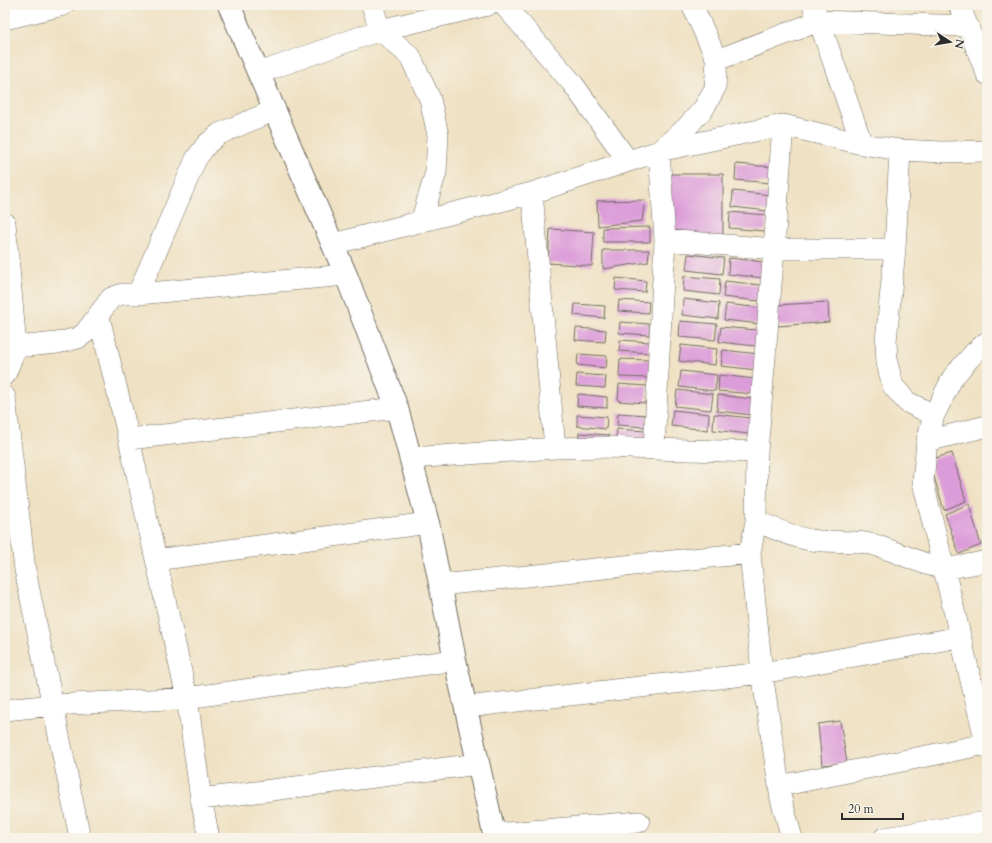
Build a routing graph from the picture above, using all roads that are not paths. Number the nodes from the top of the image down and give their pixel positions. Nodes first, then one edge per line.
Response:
1 (63, 5) edge
2 (229, 5) edge
3 (372, 5) edge
4 (488, 5) edge
5 (504, 5) edge
6 (692, 5) edge
7 (959, 5) edge
8 (816, 13) edge
9 (5, 19) edge
10 (968, 26) junction
11 (380, 30) junction
12 (717, 60) junction
13 (259, 73) junction
14 (987, 74) edge
15 (275, 110) junction
16 (783, 125) junction
17 (862, 144) junction
18 (900, 150) junction
19 (659, 151) junction
20 (987, 151) edge
21 (628, 161) junction
22 (532, 193) junction
23 (421, 222) junction
24 (5, 223) edge
25 (665, 240) junction
26 (333, 244) junction
27 (774, 249) junction
28 (895, 249) junction
29 (6, 257) edge
30 (346, 275) junction
31 (138, 294) junction
32 (99, 317) junction
33 (987, 342) edge
34 (16, 347) junction
35 (5, 374) edge
36 (5, 397) edge
37 (397, 408) junction
38 (934, 416) junction
39 (987, 426) edge
40 (129, 439) junction
41 (927, 441) junction
42 (555, 448) junction
43 (654, 450) junction
44 (757, 452) junction
45 (411, 458) junction
46 (756, 521) junction
47 (428, 523) junction
48 (750, 553) junction
49 (156, 560) junction
50 (987, 561) edge
51 (943, 568) junction
52 (440, 585) junction
53 (960, 637) junction
54 (455, 660) junction
55 (762, 673) junction
56 (980, 693) edge
57 (187, 698) junction
58 (53, 705) junction
59 (466, 707) junction
60 (5, 710) edge
61 (987, 746) edge
62 (478, 764) junction
63 (779, 786) junction
64 (201, 799) junction
65 (639, 822) dead end
66 (987, 822) edge
67 (494, 836) edge
68 (80, 838) edge
69 (209, 838) edge
70 (792, 838) edge
71 (884, 838) edge

1 - 9 street
2 - 13 street
3 - 11 street
4 - 11 street
5 - 21 street
6 - 12 street
7 - 10 street
8 - 10 street
8 - 12 street
8 - 17 street
10 - 14 street
11 - 13 street
11 - 23 street
12 - 19 street
13 - 15 street
15 - 26 street
15 - 31 street
16 - 17 street
16 - 19 street
16 - 27 street
17 - 18 street
18 - 20 street
18 - 28 street
19 - 21 street
19 - 25 street
21 - 22 street
22 - 23 street
22 - 42 street
23 - 26 street
24 - 29 street
25 - 27 street
25 - 43 street
26 - 30 street
27 - 28 street
27 - 44 street
28 - 38 street
29 - 34 street
30 - 31 street
30 - 37 street
31 - 32 street
32 - 34 street
32 - 40 street
33 - 38 street
34 - 35 street
36 - 58 street
37 - 40 street
37 - 45 street
38 - 41 street
39 - 41 street
40 - 49 street
41 - 51 street
42 - 43 street
42 - 45 street
43 - 44 street
44 - 46 street
45 - 47 street
46 - 48 street
46 - 51 street
47 - 49 street
47 - 52 street
48 - 52 street
48 - 55 street
49 - 57 street
50 - 51 street
51 - 53 street
52 - 54 street
53 - 55 street
53 - 56 street
54 - 57 street
54 - 59 street
55 - 59 street
55 - 63 street
56 - 61 street
57 - 58 street
57 - 64 street
58 - 60 street
58 - 68 street
59 - 62 street
61 - 63 street
62 - 64 street
62 - 67 street
63 - 70 street
64 - 69 street
65 - 67 street
66 - 71 street

